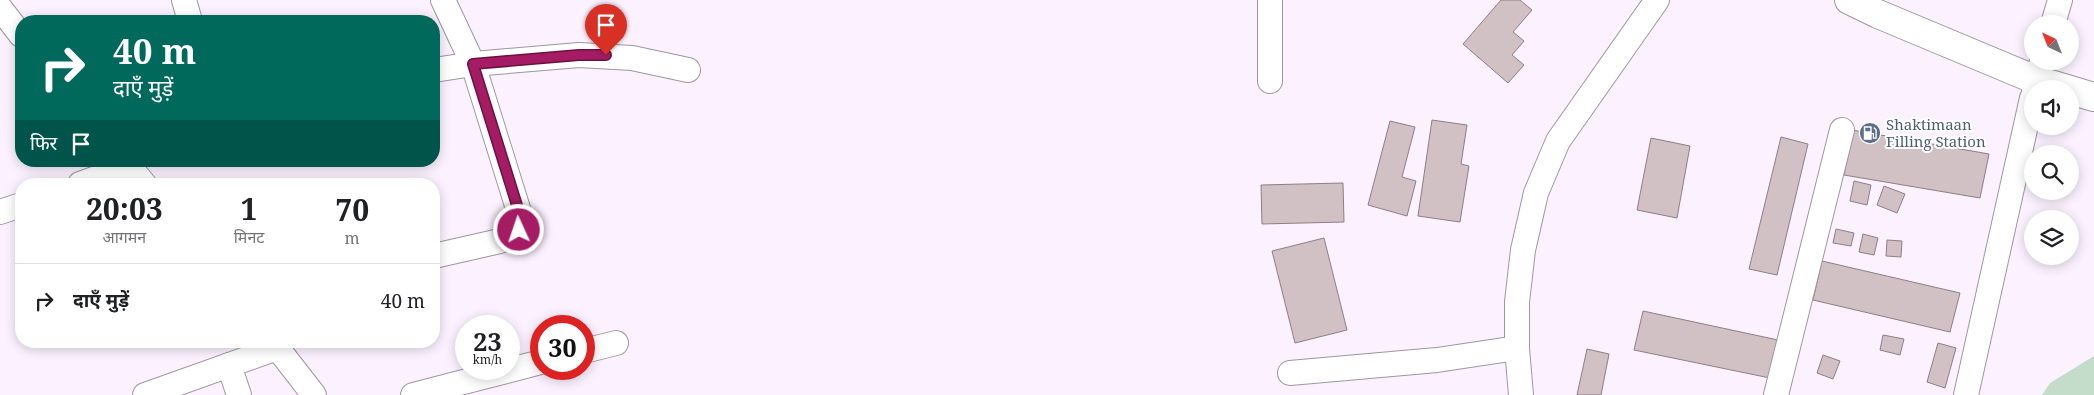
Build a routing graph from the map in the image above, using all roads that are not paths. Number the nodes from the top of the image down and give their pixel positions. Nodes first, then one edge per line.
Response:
1 (184, 0) edge
2 (443, 0) edge
3 (1270, 0) edge
4 (1657, 0) edge
5 (1849, 0) edge
6 (2060, 0) edge
7 (0, 8) edge
8 (188, 15) edge
9 (2056, 15) edge
10 (15, 27) edge
11 (473, 64) junction
12 (440, 69) edge
13 (688, 70) dead end
14 (2031, 80) edge
15 (1270, 81) dead end
16 (2079, 92) edge
17 (2094, 97) edge
18 (1842, 130) dead end
19 (2024, 135) edge
20 (133, 170) edge
21 (103, 178) edge
22 (15, 207) edge
23 (0, 212) edge
24 (440, 255) edge
25 (616, 343) dead end
26 (266, 348) edge
27 (278, 348) edge
28 (595, 348) edge
29 (1517, 348) junction
30 (229, 365) junction
31 (530, 365) edge
32 (1290, 373) dead end
33 (145, 395) edge
34 (239, 395) edge
35 (314, 395) edge
36 (413, 395) edge
37 (1521, 395) edge
38 (1776, 395) edge
39 (1966, 395) edge

1 - 8 street
2 - 11 street
3 - 15 street
4 - 29 street
5 - 14 street
6 - 9 street
7 - 10 street
11 - 12 street
11 - 13 street
11 - 24 street
16 - 17 street
18 - 38 street
19 - 39 street
20 - 21 street
22 - 23 street
25 - 28 street
26 - 30 street
27 - 35 street
29 - 32 street
29 - 37 street
30 - 33 street
30 - 34 street
31 - 36 street

